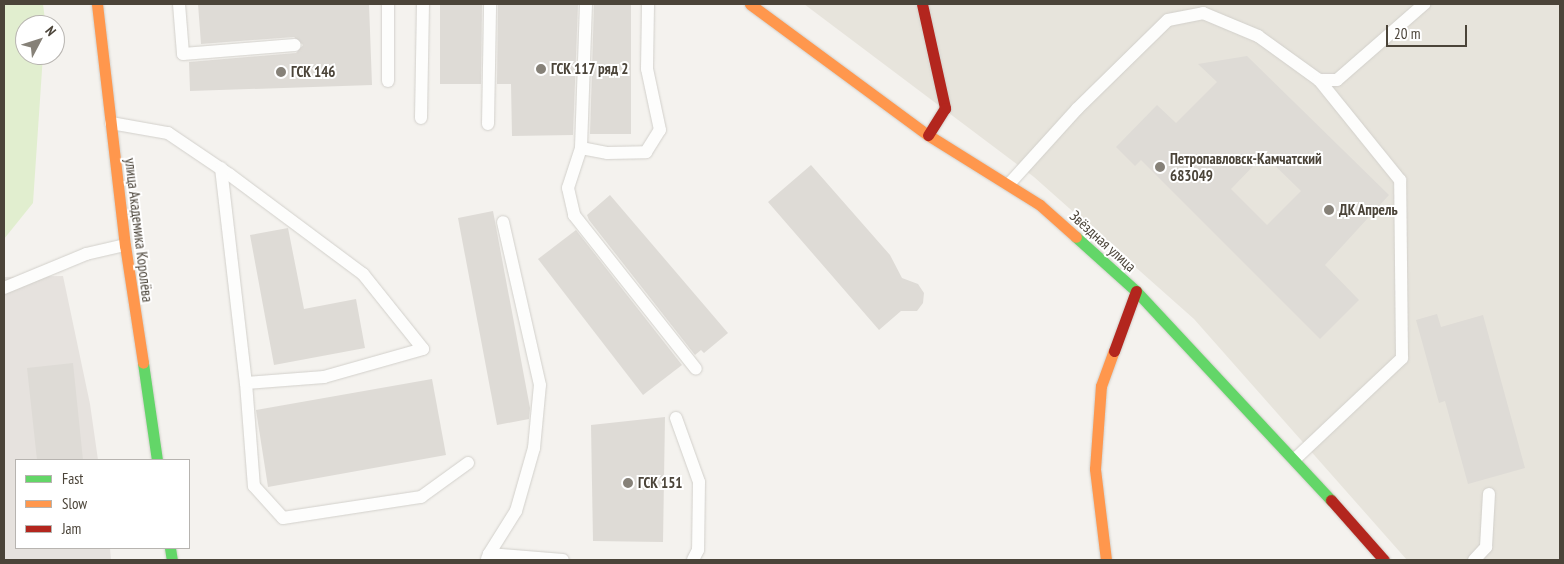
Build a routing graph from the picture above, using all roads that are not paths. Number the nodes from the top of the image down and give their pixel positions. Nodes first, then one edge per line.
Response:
1 (97, 4) edge
2 (180, 4) edge
3 (388, 4) edge
4 (423, 4) edge
5 (490, 4) edge
6 (586, 4) edge
7 (648, 4) edge
8 (750, 4) edge
9 (922, 4) edge
10 (1424, 4) edge
11 (296, 45) dead end
12 (1319, 80) junction
13 (388, 81) dead end
14 (422, 118) dead end
15 (110, 123) junction
16 (488, 124) dead end
17 (928, 135) junction
18 (581, 148) junction
19 (221, 168) junction
20 (1009, 184) junction
21 (503, 222) dead end
22 (125, 245) junction
23 (4, 291) edge
24 (1136, 291) junction
25 (696, 369) dead end
26 (246, 383) junction
27 (676, 418) dead end
28 (157, 459) edge
29 (1295, 459) junction
30 (468, 464) dead end
31 (1489, 494) dead end
32 (488, 557) edge
33 (563, 560) edge
34 (693, 560) edge
35 (1106, 560) edge
36 (1384, 560) edge
37 (1474, 560) edge

1 - 15 street, улица Академика Королёва
2 - 11 lane
3 - 13 lane
4 - 14 lane
5 - 16 lane
6 - 18 lane
7 - 18 lane
8 - 17 street, Звёздная улица
9 - 17 street
10 - 12 lane
12 - 20 lane
12 - 29 lane
15 - 19 lane
15 - 22 street, улица Академика Королёва
17 - 20 street, Звёздная улица
18 - 25 lane
19 - 26 lane
19 - 26 lane
20 - 24 street, Звёздная улица
21 - 32 lane
22 - 23 lane
22 - 28 street, улица Академика Королёва
24 - 29 street, Звёздная улица
24 - 35 street
26 - 30 lane
27 - 34 lane
29 - 36 street, Звёздная улица
31 - 37 lane
32 - 33 lane

